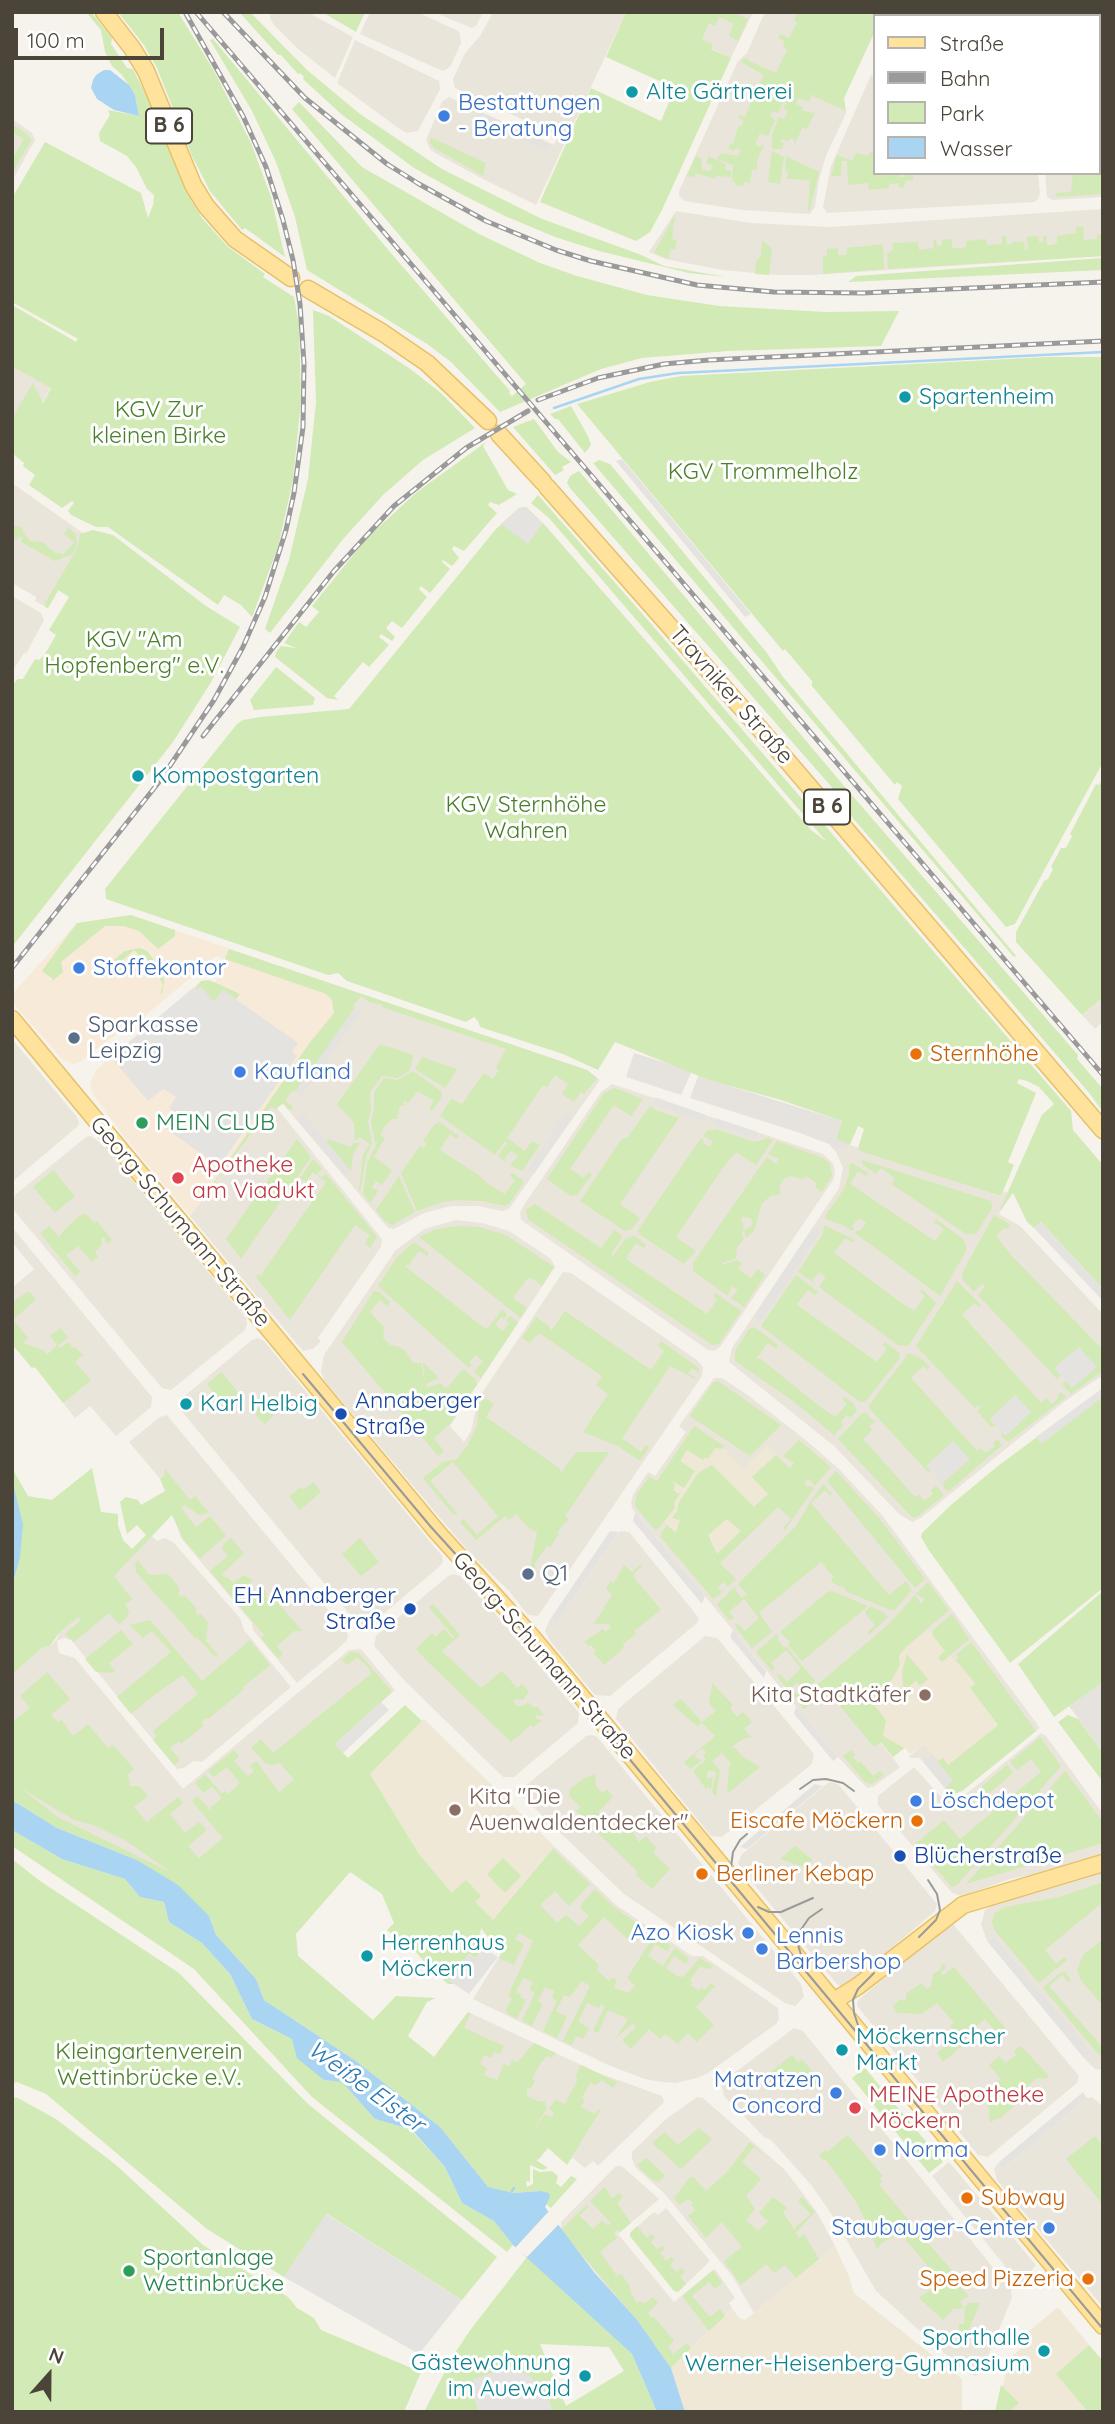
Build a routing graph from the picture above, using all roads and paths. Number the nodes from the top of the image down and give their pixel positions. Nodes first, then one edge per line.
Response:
1 (104, 12) edge
2 (291, 278) dead end
3 (309, 289) dead end
4 (488, 421) dead end
5 (499, 434) dead end
6 (12, 1019) edge
7 (1103, 1130) edge
8 (1103, 1863) edge
9 (834, 2001) junction
10 (1103, 2326) edge

1 - 2 main road, B 6
3 - 4 main road
5 - 7 main road, Travniker Straße / B 6
6 - 9 main road, Georg-Schumann-Straße
8 - 9 main road
9 - 10 main road, Georg-Schumann-Straße

